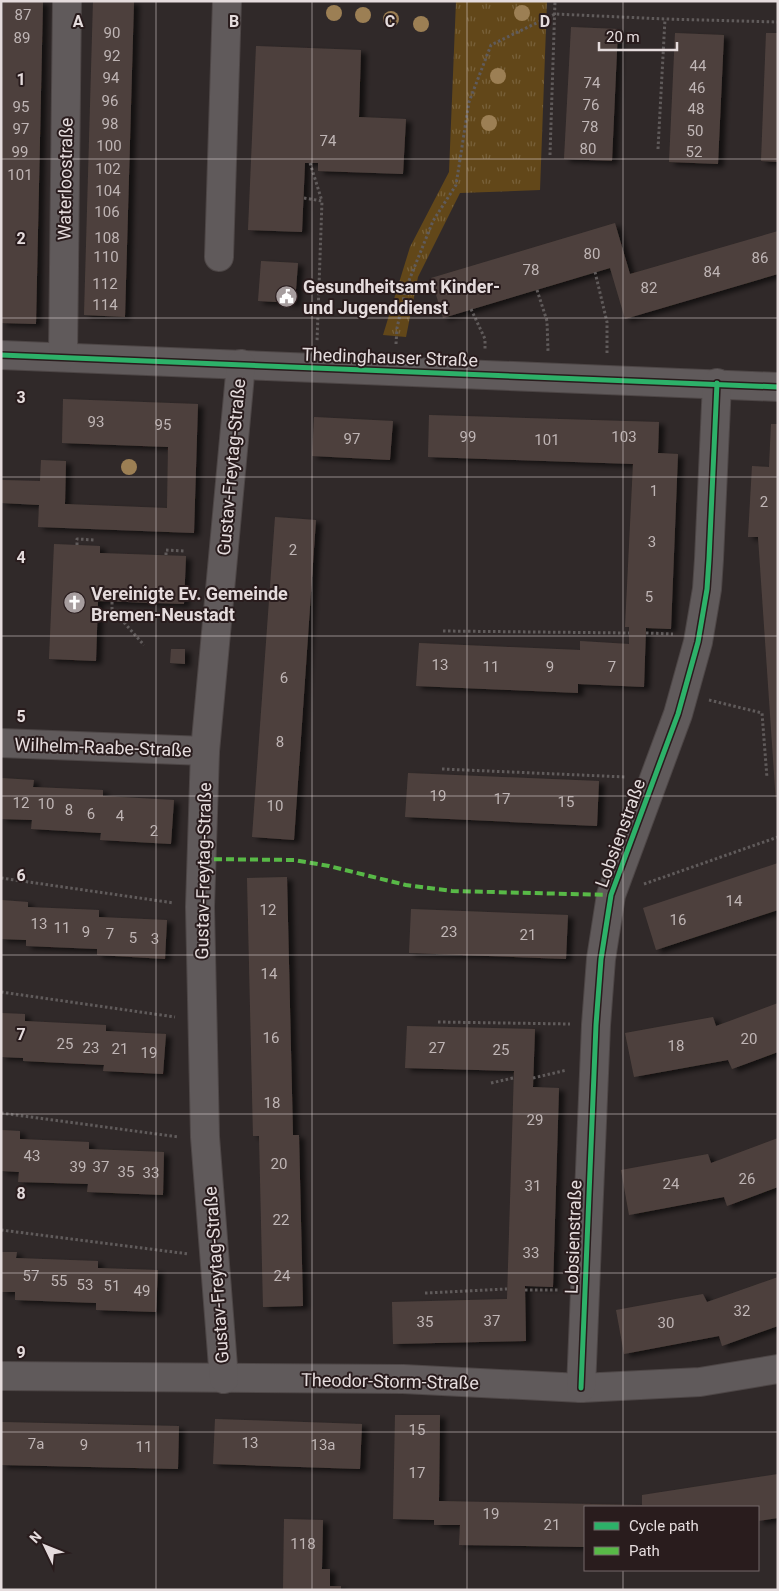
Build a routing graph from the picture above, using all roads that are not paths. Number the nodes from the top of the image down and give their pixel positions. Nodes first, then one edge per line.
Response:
1 (66, 1) edge
2 (227, 1) edge
3 (219, 257) dead end
4 (1, 355) edge
5 (63, 356) junction
6 (241, 364) junction
7 (717, 383) junction
8 (778, 387) edge
9 (1, 743) edge
10 (205, 751) junction
11 (778, 1369) edge
12 (1, 1376) edge
13 (224, 1379) junction
14 (581, 1388) junction

1 - 5 street, Waterloostraße
2 - 3 street
4 - 5 street, Thedinghauser Straße
5 - 6 street, Thedinghauser Straße
6 - 7 street, Thedinghauser Straße
6 - 10 street, Gustav-Freytag-Straße
7 - 8 street, Thedinghauser Straße
7 - 14 street, Lobsienstraße
9 - 10 street, Wilhelm-Raabe-Straße
10 - 13 street, Gustav-Freytag-Straße
11 - 14 street, Theodor-Storm-Straße
12 - 13 street, Theodor-Storm-Straße
13 - 14 street, Theodor-Storm-Straße

